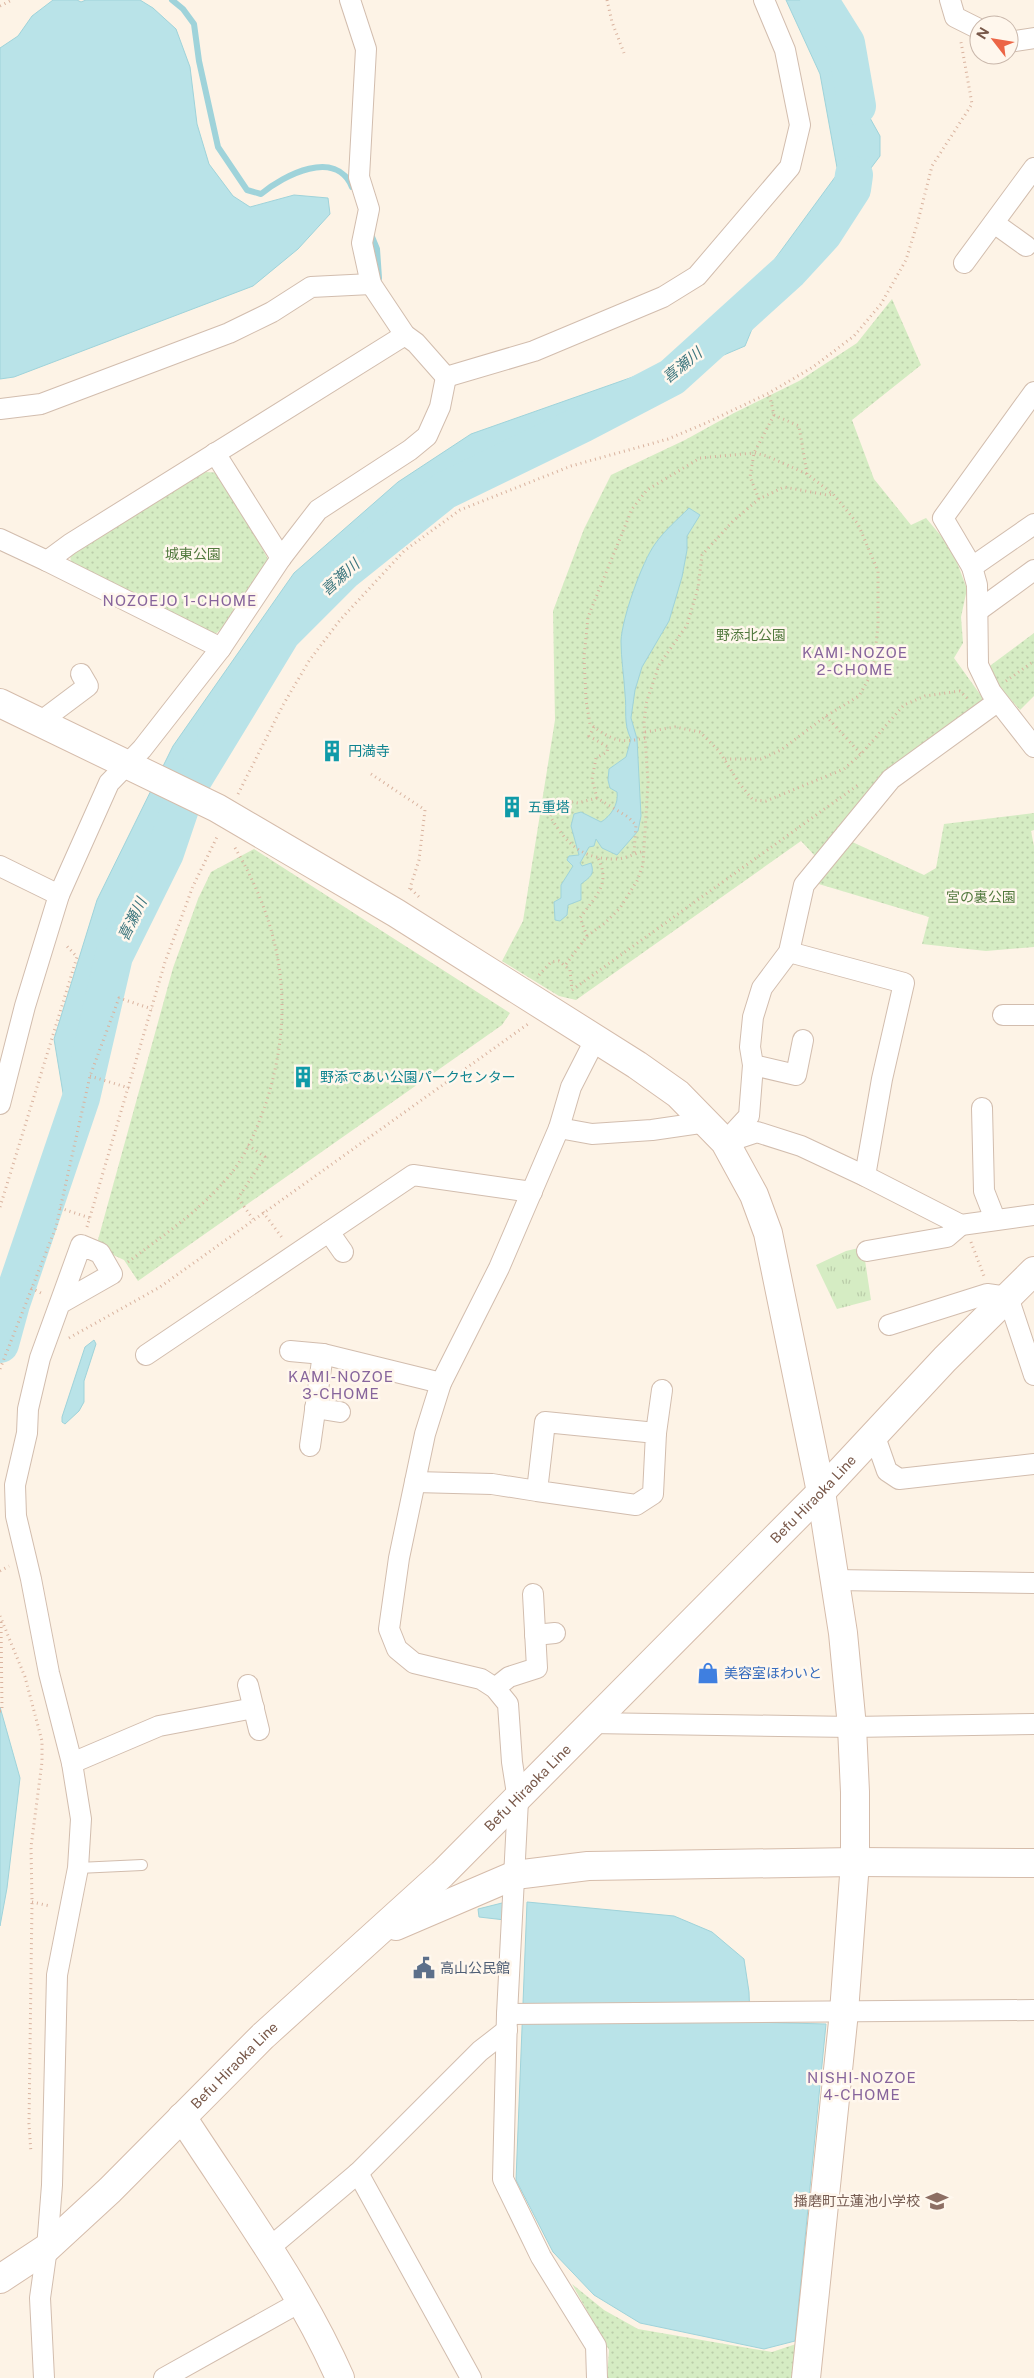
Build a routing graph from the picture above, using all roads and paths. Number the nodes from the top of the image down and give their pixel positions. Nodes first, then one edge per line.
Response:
1 (12, 0) edge
2 (350, 0) edge
3 (607, 0) edge
4 (764, 0) edge
5 (0, 6) edge
6 (953, 9) edge
7 (969, 21) edge
8 (1034, 38) edge
9 (1019, 40) edge
10 (624, 53) dead end
11 (1034, 168) edge
12 (994, 223) junction
13 (1026, 246) dead end
14 (964, 262) dead end
15 (371, 284) junction
16 (405, 335) junction
17 (446, 377) junction
18 (1034, 392) edge
19 (769, 393) junction
20 (0, 409) edge
21 (774, 415) junction
22 (215, 453) junction
23 (754, 453) junction
24 (807, 474) junction
25 (833, 494) junction
26 (759, 499) junction
27 (1034, 524) edge
28 (0, 539) edge
29 (282, 558) junction
30 (47, 561) junction
31 (972, 567) junction
32 (1034, 570) edge
33 (979, 610) junction
34 (221, 648) junction
35 (1034, 661) edge
36 (81, 674) dead end
37 (994, 697) junction
38 (0, 703) edge
39 (826, 716) junction
40 (40, 722) junction
41 (594, 727) junction
42 (645, 732) junction
43 (643, 739) junction
44 (1034, 747) edge
45 (861, 754) junction
46 (725, 759) junction
47 (134, 768) junction
48 (371, 774) dead end
49 (864, 781) dead end
50 (596, 798) junction
51 (222, 816) junction
52 (644, 851) junction
53 (634, 853) junction
54 (597, 856) junction
55 (0, 866) edge
56 (60, 895) junction
57 (396, 913) junction
58 (50, 929) junction
59 (587, 936) junction
60 (788, 952) junction
61 (566, 964) junction
62 (537, 978) dead end
63 (572, 990) junction
64 (566, 995) dead end
65 (152, 1009) junction
66 (1003, 1015) dead end
67 (1031, 1021) edge
68 (531, 1022) dead end
69 (596, 1038) junction
70 (803, 1040) dead end
71 (753, 1065) junction
72 (90, 1076) junction
73 (129, 1088) junction
74 (0, 1104) edge
75 (982, 1108) dead end
76 (707, 1122) junction
77 (559, 1128) junction
78 (725, 1142) junction
79 (248, 1145) junction
80 (865, 1176) junction
81 (532, 1192) junction
82 (0, 1207) edge
83 (60, 1208) junction
84 (263, 1212) junction
85 (1034, 1215) edge
86 (90, 1218) junction
87 (253, 1219) junction
88 (995, 1219) junction
89 (960, 1224) junction
90 (329, 1232) junction
91 (81, 1245) junction
92 (867, 1251) dead end
93 (343, 1252) dead end
94 (295, 1255) junction
95 (1034, 1271) edge
96 (112, 1274) junction
97 (997, 1296) junction
98 (62, 1303) junction
99 (889, 1325) dead end
100 (1029, 1343) edge
101 (64, 1345) dead end
102 (290, 1351) dead end
103 (324, 1354) junction
104 (146, 1355) dead end
105 (0, 1369) edge
106 (1034, 1375) edge
107 (441, 1383) junction
108 (662, 1390) dead end
109 (315, 1408) junction
110 (340, 1412) dead end
111 (656, 1433) junction
112 (874, 1434) junction
113 (310, 1446) dead end
114 (1034, 1464) edge
115 (415, 1482) junction
116 (537, 1491) junction
117 (821, 1492) junction
118 (834, 1580) junction
119 (1034, 1583) edge
120 (533, 1594) dead end
121 (0, 1618) edge
122 (555, 1633) dead end
123 (535, 1635) junction
124 (248, 1685) dead end
125 (495, 1688) junction
126 (254, 1708) junction
127 (1, 1711) edge
128 (590, 1723) junction
129 (1034, 1724) edge
130 (852, 1727) junction
131 (258, 1730) dead end
132 (72, 1762) junction
133 (518, 1800) junction
134 (855, 1862) junction
135 (1034, 1863) edge
136 (142, 1865) dead end
137 (78, 1868) junction
138 (515, 1875) junction
139 (374, 1936) junction
140 (1034, 2010) edge
141 (844, 2012) junction
142 (507, 2022) junction
143 (182, 2117) junction
144 (358, 2173) junction
145 (52, 2185) junction
146 (268, 2249) junction
147 (36, 2256) junction
148 (0, 2279) edge
149 (302, 2301) junction
150 (44, 2378) edge
151 (164, 2378) edge
152 (340, 2378) edge
153 (471, 2378) edge
154 (597, 2378) edge
155 (806, 2378) edge

1 - 5 path
2 - 15 street
3 - 10 path
4 - 17 street
6 - 7 street
6 - 19 path
8 - 9 street
11 - 12 street
12 - 13 street
12 - 14 street
15 - 16 street
15 - 20 street
16 - 17 street
16 - 22 street
17 - 29 street
18 - 31 street
19 - 21 path
19 - 51 path
21 - 23 path
21 - 24 path
22 - 29 street
22 - 30 street
23 - 24 path
23 - 26 path
23 - 41 path
24 - 25 path
25 - 26 path
25 - 39 path
26 - 42 path
27 - 31 street
28 - 30 street
29 - 34 street
30 - 34 street
31 - 33 street
32 - 33 street
33 - 37 street
34 - 47 street
35 - 37 path
36 - 40 street
37 - 44 street
37 - 45 path
37 - 60 street
38 - 40 street
39 - 45 path
39 - 46 path
40 - 47 street
41 - 43 path
41 - 50 path
42 - 43 path
42 - 46 path
43 - 52 path
45 - 46 path
47 - 51 street
47 - 56 street
48 - 57 path
49 - 63 path
50 - 53 path
50 - 54 path
51 - 57 street
51 - 65 path
51 - 79 path
52 - 53 path
52 - 59 path
53 - 54 path
54 - 59 path
55 - 56 street
56 - 58 street
57 - 69 street
58 - 74 street
58 - 82 path
59 - 61 path
60 - 71 street
60 - 80 street
61 - 62 path
61 - 63 path
63 - 64 path
65 - 72 path
65 - 73 path
66 - 67 street
68 - 84 path
69 - 76 street
69 - 77 street
70 - 71 street
71 - 78 street
72 - 73 path
72 - 83 path
73 - 86 path
75 - 88 street
76 - 77 street
76 - 78 street
77 - 81 street
78 - 80 street
78 - 117 street
79 - 87 path
79 - 96 path
80 - 89 street
81 - 90 street
81 - 107 street
83 - 86 path
83 - 105 path
84 - 87 path
84 - 94 path
85 - 88 street
86 - 91 path
87 - 101 path
88 - 89 street
89 - 92 street
89 - 97 path
90 - 93 street
90 - 94 street
91 - 96 street
91 - 98 street
94 - 104 street
95 - 97 street, Befu Hiraoka Line
96 - 98 street
97 - 99 street
97 - 100 street
97 - 112 street, Befu Hiraoka Line
98 - 132 street
100 - 106 street
102 - 103 street
103 - 107 street
103 - 109 street
107 - 115 street
108 - 111 street
109 - 110 street
109 - 113 street
111 - 116 street
111 - 116 street
112 - 114 street
112 - 117 street, Befu Hiraoka Line
115 - 116 street
115 - 125 street
117 - 118 street
117 - 128 street, Befu Hiraoka Line
118 - 119 street
118 - 130 street
120 - 123 street
121 - 127 path
121 - 145 path
122 - 123 street
123 - 125 street
124 - 126 street
125 - 133 street
126 - 131 street
126 - 132 street
128 - 130 street
128 - 133 street, Befu Hiraoka Line
129 - 130 street
130 - 134 street
132 - 137 street
133 - 138 street
133 - 139 street, Befu Hiraoka Line
134 - 135 street
134 - 138 street
134 - 141 street
136 - 137 lane
137 - 145 street
138 - 139 street
138 - 142 street
139 - 143 street, Befu Hiraoka Line
140 - 141 street
141 - 142 street
141 - 155 street
142 - 144 street
142 - 154 street
143 - 146 street
143 - 147 street, Befu Hiraoka Line
144 - 146 street
144 - 153 street
145 - 147 street
146 - 149 street
147 - 148 street, Befu Hiraoka Line
147 - 150 street
149 - 151 street
149 - 152 street

